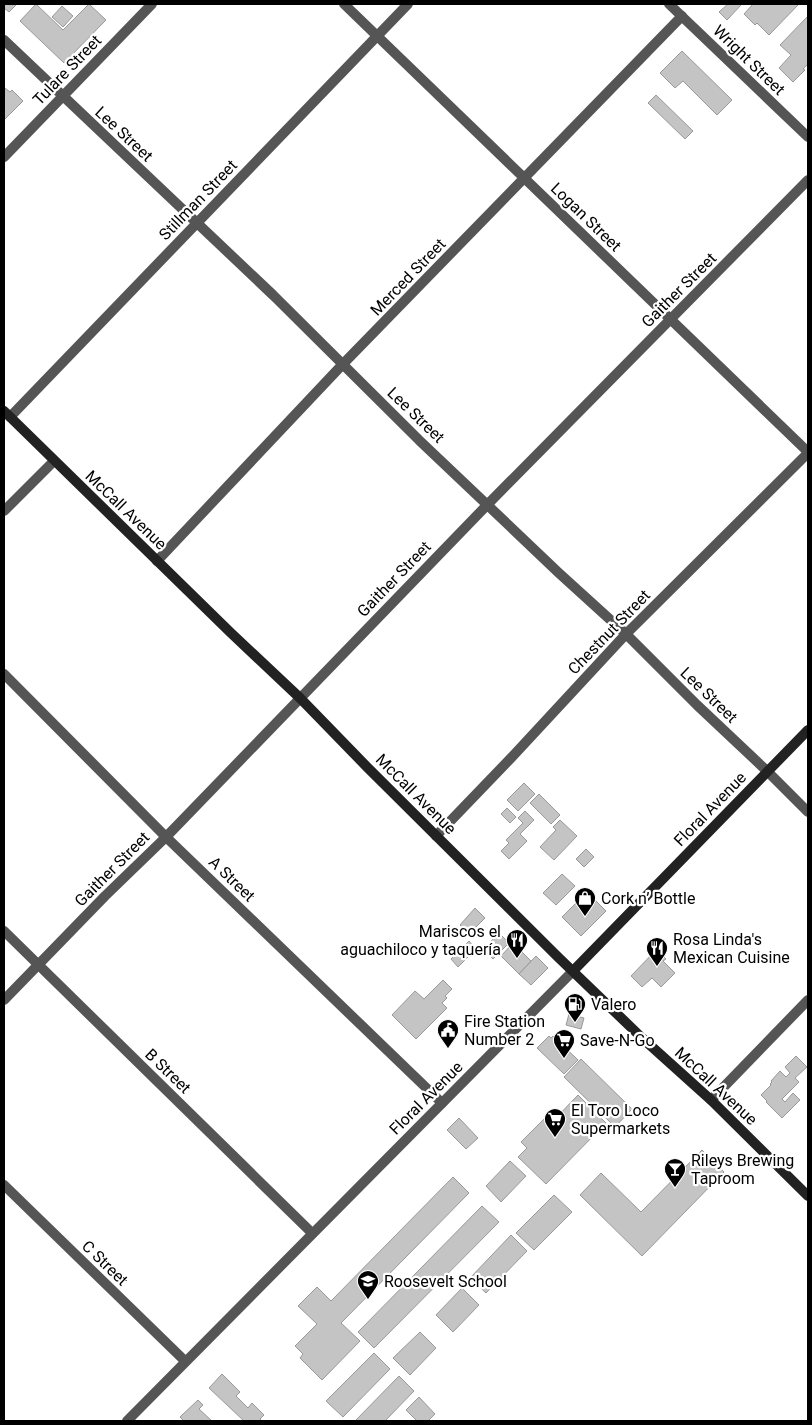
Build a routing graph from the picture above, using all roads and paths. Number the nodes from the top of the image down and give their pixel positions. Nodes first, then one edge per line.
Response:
1 (152, 4) edge
2 (344, 4) edge
3 (408, 4) edge
4 (669, 4) edge
5 (682, 16) junction
6 (377, 36) junction
7 (4, 40) edge
8 (62, 96) junction
9 (808, 137) edge
10 (4, 157) edge
11 (524, 179) junction
12 (808, 180) edge
13 (197, 223) junction
14 (671, 320) junction
15 (342, 365) junction
16 (7, 414) edge
17 (808, 453) edge
18 (54, 461) junction
19 (488, 504) junction
20 (4, 512) edge
21 (157, 561) junction
22 (626, 634) junction
23 (4, 674) edge
24 (300, 698) junction
25 (808, 730) edge
26 (768, 771) junction
27 (808, 812) edge
28 (436, 836) junction
29 (166, 837) junction
30 (4, 930) edge
31 (39, 965) junction
32 (573, 971) junction
33 (4, 1000) edge
34 (808, 1000) edge
35 (710, 1100) junction
36 (442, 1103) junction
37 (4, 1185) edge
38 (808, 1196) edge
39 (312, 1233) junction
40 (186, 1361) junction
41 (127, 1421) edge

1 - 8 street, Tulare Street
2 - 6 street, Logan Street
3 - 6 street, Stillman Street
4 - 5 street, Wright Street
5 - 9 street, Wright Street
5 - 11 street, Merced Street
6 - 11 street, Logan Street
6 - 13 street, Stillman Street
7 - 8 street, Lee Street
8 - 10 street, Tulare Street
8 - 13 street, Lee Street
11 - 14 street, Logan Street
11 - 15 street, Merced Street
12 - 14 street, Gaither Street
13 - 15 street, Lee Street
13 - 16 street, Stillman Street
14 - 17 street, Logan Street
14 - 19 street, Gaither Street
15 - 19 street, Lee Street
15 - 21 street, Merced Street
16 - 18 main road, McCall Avenue
17 - 22 street, Chestnut Street
18 - 20 street
18 - 21 main road, McCall Avenue
19 - 22 street, Lee Street
19 - 24 street, Gaither Street
21 - 24 main road, McCall Avenue
22 - 26 street, Lee Street
22 - 28 street, Chestnut Street
23 - 29 street, A Street
24 - 28 main road, McCall Avenue
24 - 29 street, Gaither Street
25 - 26 main road, Floral Avenue
26 - 27 street, Lee Street
26 - 32 main road, Floral Avenue
28 - 32 main road, McCall Avenue
29 - 31 street, Gaither Street
29 - 36 street, A Street
30 - 31 street, B Street
31 - 33 street, Gaither Street
31 - 39 street, B Street
32 - 35 main road, McCall Avenue
32 - 36 street, Floral Avenue
34 - 35 street
35 - 38 main road, McCall Avenue
36 - 39 street, Floral Avenue
37 - 40 street, C Street
39 - 40 street, Floral Avenue
40 - 41 street, Floral Avenue

